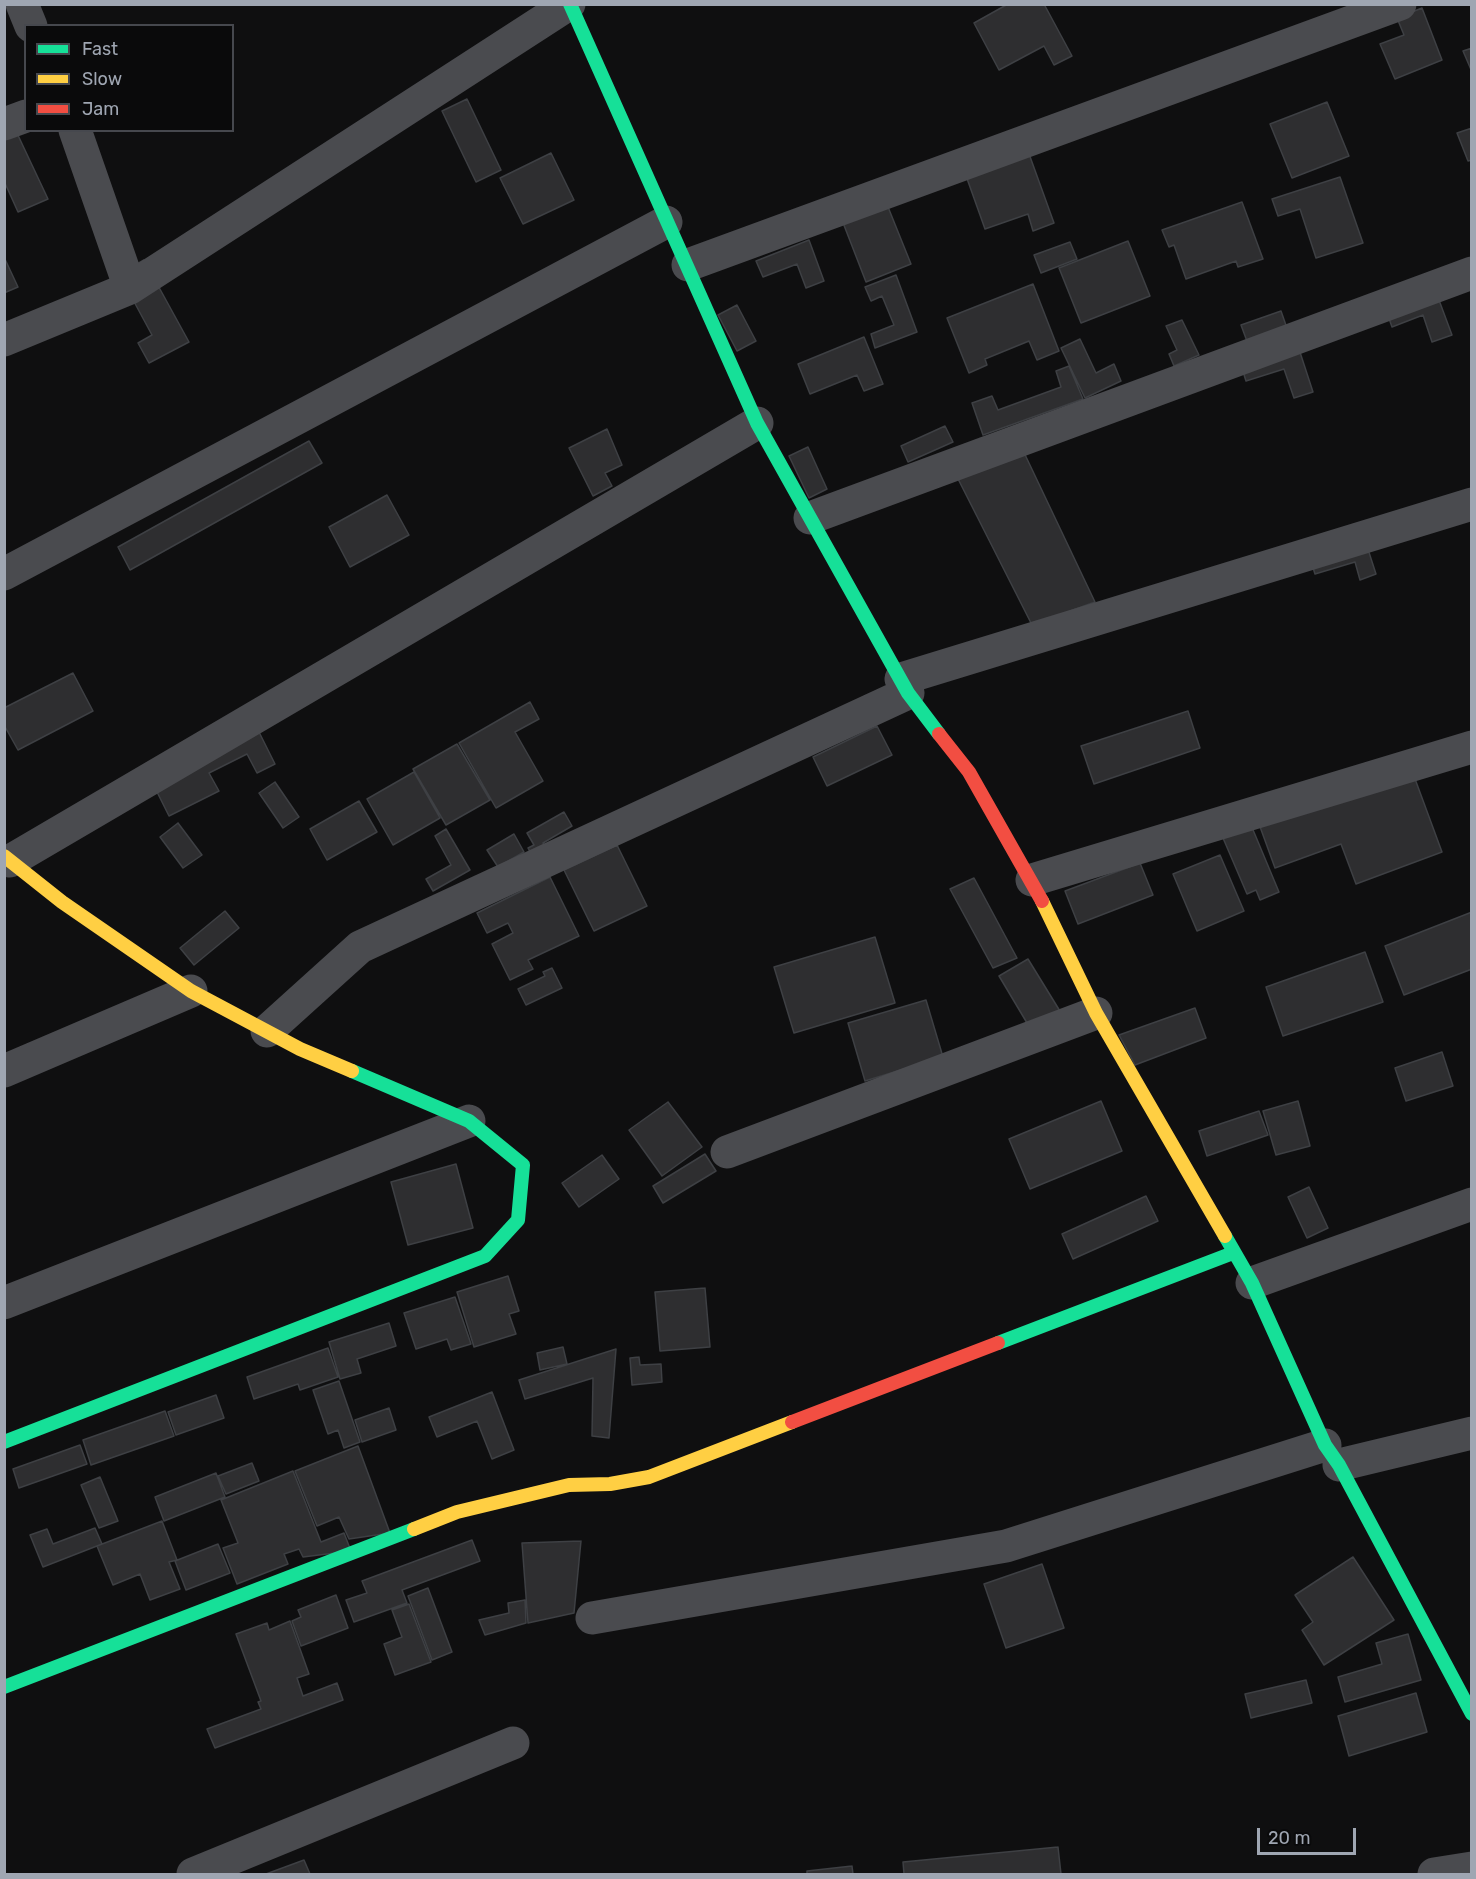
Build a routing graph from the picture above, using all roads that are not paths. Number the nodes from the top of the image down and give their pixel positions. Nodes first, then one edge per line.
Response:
1 (22, 4) edge
2 (570, 4) edge
3 (1400, 4) edge
4 (30, 24) edge
5 (24, 117) edge
6 (4, 124) edge
7 (76, 132) edge
8 (666, 222) junction
9 (688, 265) junction
10 (1472, 273) edge
11 (130, 288) junction
12 (4, 340) edge
13 (757, 423) junction
14 (1472, 504) edge
15 (810, 518) junction
16 (4, 574) edge
17 (904, 686) junction
18 (1472, 747) edge
19 (7, 859) edge
20 (1032, 880) junction
21 (191, 991) junction
22 (1096, 1013) junction
23 (267, 1031) junction
24 (4, 1071) edge
25 (469, 1121) junction
26 (728, 1152) dead end
27 (1472, 1204) edge
28 (1233, 1253) junction
29 (1252, 1283) junction
30 (4, 1303) edge
31 (1472, 1433) edge
32 (4, 1442) edge
33 (1332, 1455) junction
34 (592, 1618) dead end
35 (4, 1687) edge
36 (1472, 1714) edge
37 (513, 1743) dead end
38 (1472, 1868) edge
39 (193, 1875) edge
40 (1434, 1875) edge

1 - 4 street
2 - 8 street
2 - 11 street
3 - 9 street
5 - 6 street
7 - 11 street
8 - 9 street
8 - 16 street
9 - 13 street
10 - 15 street
11 - 12 street
13 - 15 street
13 - 19 street
14 - 17 street
15 - 17 street
17 - 20 street
17 - 23 street
18 - 20 street
19 - 21 street
20 - 22 street
21 - 23 street
21 - 24 street
22 - 26 street
22 - 28 street
23 - 25 street
25 - 30 street
25 - 32 street
27 - 29 street
28 - 29 street
28 - 35 street
29 - 33 street
31 - 33 street
33 - 34 street
33 - 36 street
37 - 39 street
38 - 40 street

